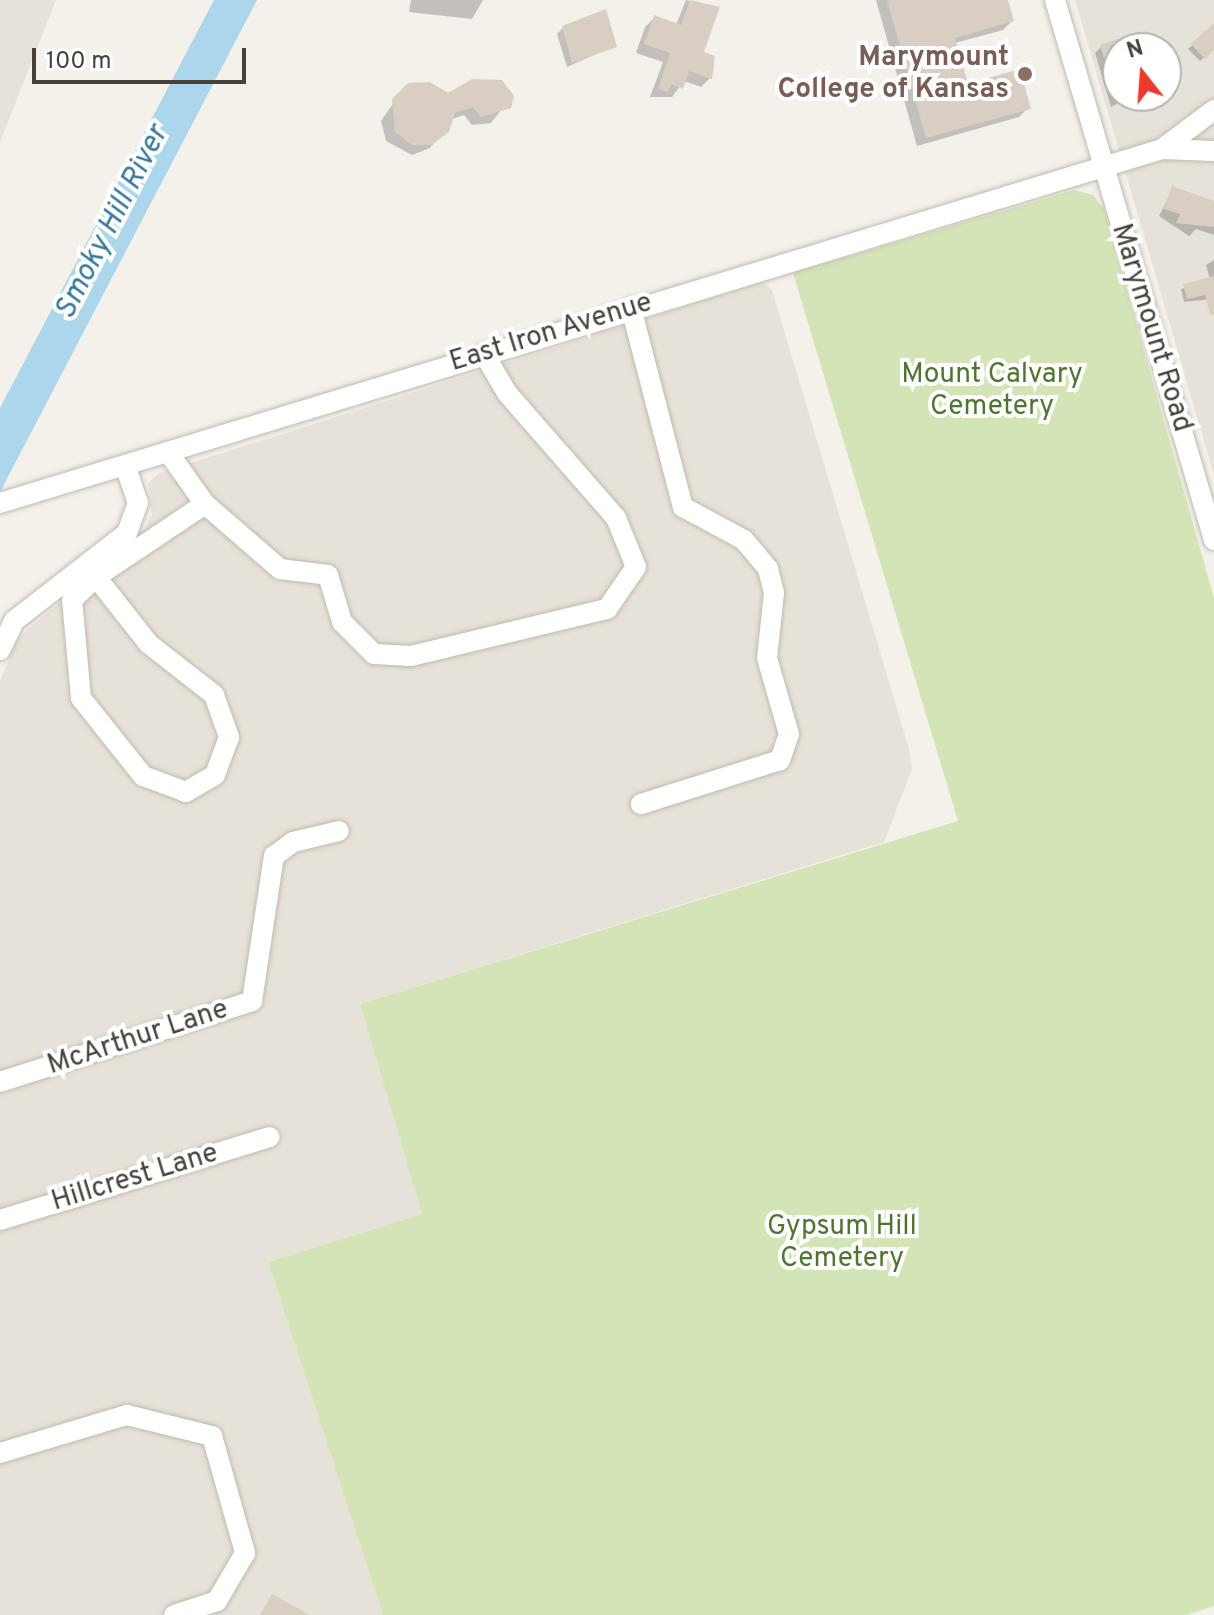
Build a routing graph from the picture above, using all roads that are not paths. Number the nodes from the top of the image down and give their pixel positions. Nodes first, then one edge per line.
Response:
1 (1055, 0) edge
2 (1214, 110) edge
3 (1162, 149) junction
4 (1214, 151) edge
5 (1102, 163) junction
6 (631, 308) junction
7 (484, 354) junction
8 (168, 452) junction
9 (125, 466) junction
10 (0, 503) edge
11 (205, 504) junction
12 (1214, 540) edge
13 (96, 577) junction
14 (0, 650) edge
15 (641, 804) dead end
16 (339, 831) dead end
17 (0, 1082) edge
18 (270, 1137) dead end
19 (0, 1220) edge
20 (0, 1453) edge
21 (174, 1615) edge

1 - 5 street, Marymount Road
2 - 3 street
3 - 4 street
3 - 5 street, East Iron Avenue
5 - 6 street, East Iron Avenue
5 - 12 street, Marymount Road
6 - 7 street, East Iron Avenue
6 - 15 street
7 - 8 street, East Iron Avenue
7 - 11 street
8 - 9 street, East Iron Avenue
8 - 11 street
9 - 10 street, East Iron Avenue
9 - 14 street
11 - 13 street
13 - 13 street
16 - 17 street, McArthur Lane
18 - 19 street, Hillcrest Lane
20 - 21 street

